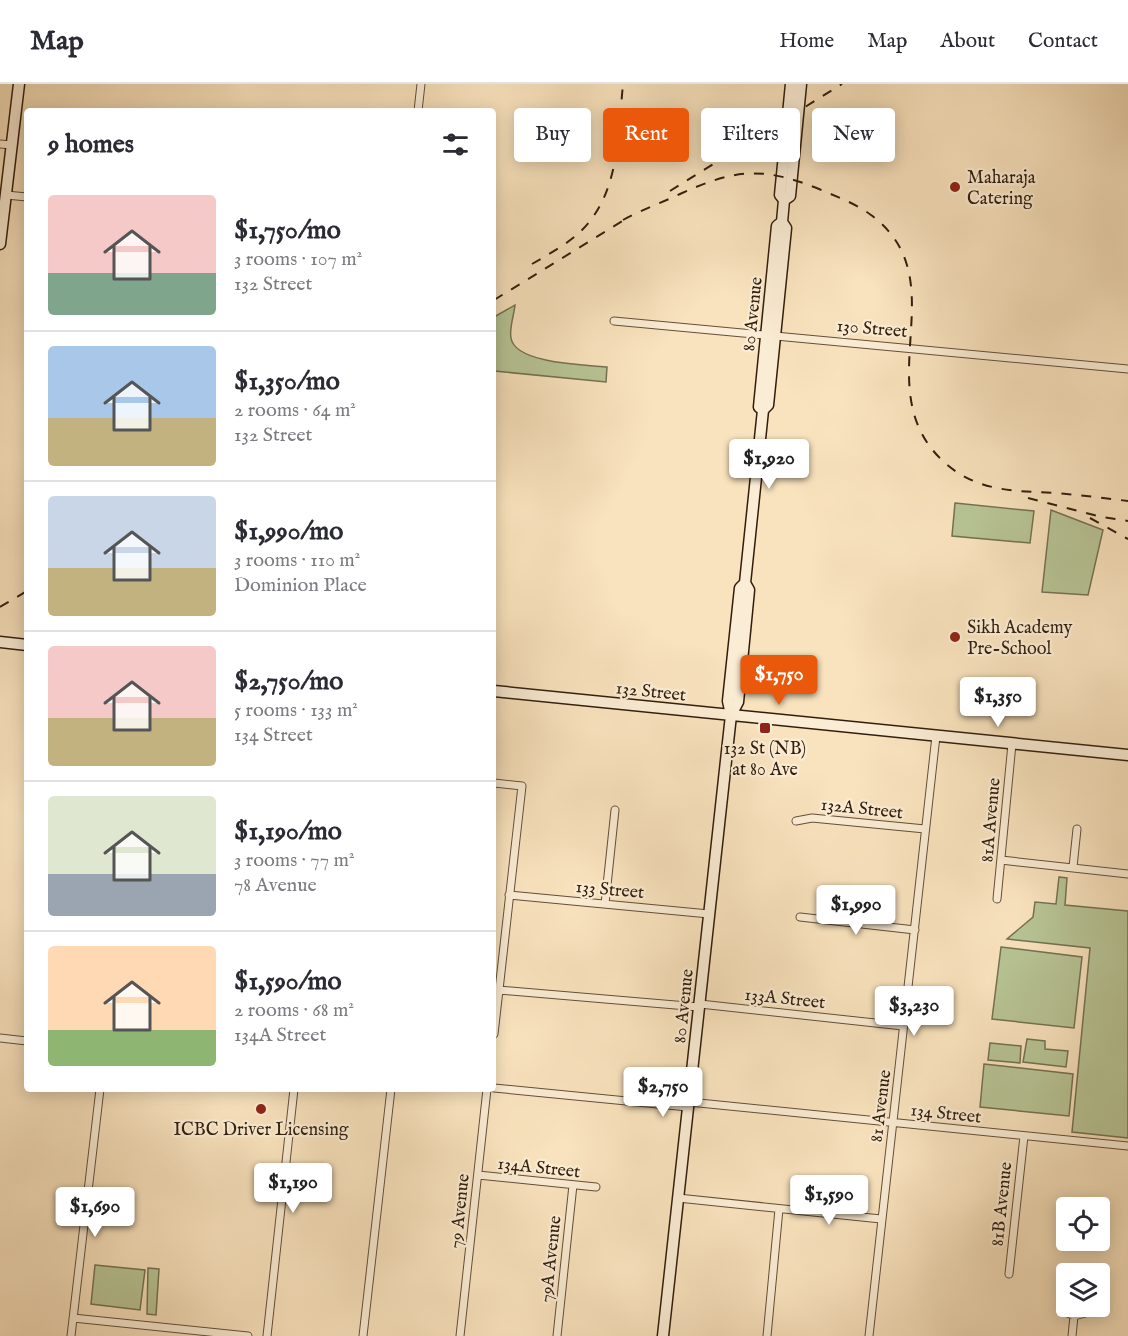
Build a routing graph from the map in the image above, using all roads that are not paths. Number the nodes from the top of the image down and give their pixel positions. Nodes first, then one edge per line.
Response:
1 (19, 84) edge
2 (421, 84) edge
3 (791, 84) edge
4 (801, 84) edge
5 (418, 108) edge
6 (0, 144) edge
7 (12, 145) junction
8 (6, 195) junction
9 (24, 197) edge
10 (784, 200) junction
11 (0, 244) edge
12 (614, 321) dead end
13 (771, 334) junction
14 (1128, 369) edge
15 (0, 642) edge
16 (24, 645) edge
17 (496, 691) edge
18 (731, 715) junction
19 (936, 736) junction
20 (1012, 744) junction
21 (1128, 755) edge
22 (496, 783) edge
23 (615, 810) dead end
24 (796, 821) dead end
25 (925, 829) junction
26 (1077, 829) dead end
27 (1001, 860) junction
28 (1073, 867) junction
29 (1128, 874) edge
30 (509, 895) junction
31 (998, 898) dead end
32 (605, 904) junction
33 (709, 914) junction
34 (800, 917) dead end
35 (915, 930) junction
36 (499, 990) junction
37 (699, 1006) junction
38 (496, 1016) edge
39 (903, 1026) junction
40 (0, 1038) edge
41 (24, 1041) edge
42 (496, 1088) edge
43 (100, 1092) edge
44 (294, 1092) edge
45 (391, 1092) edge
46 (487, 1092) edge
47 (688, 1105) junction
48 (892, 1123) junction
49 (1024, 1136) junction
50 (1128, 1146) edge
51 (478, 1175) junction
52 (573, 1185) junction
53 (596, 1187) dead end
54 (678, 1197) junction
55 (779, 1209) junction
56 (881, 1219) junction
57 (1009, 1274) dead end
58 (1074, 1317) edge
59 (73, 1318) junction
60 (71, 1336) edge
61 (248, 1336) edge
62 (267, 1336) edge
63 (363, 1336) edge
64 (460, 1336) edge
65 (557, 1336) edge
66 (663, 1336) edge
67 (767, 1336) edge
68 (868, 1336) edge
69 (1072, 1336) edge

1 - 7 main road
2 - 5 street
3 - 10 main road, 80 Avenue
4 - 10 main road, 80 Avenue
6 - 7 street
7 - 8 main road
8 - 9 street
8 - 11 main road
10 - 13 main road, 80 Avenue
12 - 13 street, 130 Street
13 - 14 street, 130 Street
13 - 18 main road, 80 Avenue
15 - 16 main road
17 - 18 main road, 132 Street
18 - 19 main road, 132 Street
18 - 33 main road, 80 Avenue
19 - 20 main road, 132 Street
19 - 25 street, 81 Avenue
20 - 21 main road, 132 Street
20 - 27 street, 81A Avenue
22 - 30 street
23 - 32 street
24 - 25 street, 132A Street
25 - 35 street, 81 Avenue
26 - 28 street
27 - 28 street
27 - 31 street, 81A Avenue
28 - 29 street
30 - 32 street, 133 Street
30 - 36 street
32 - 33 street, 133 Street
33 - 37 main road, 80 Avenue
34 - 35 street
35 - 39 street, 81 Avenue
36 - 37 street, 133A Street
36 - 38 street
37 - 39 street, 133A Street
37 - 47 main road, 80 Avenue
39 - 48 street, 81 Avenue
40 - 41 street
42 - 47 street, 134 Street
43 - 59 street
44 - 62 street
45 - 63 street
46 - 51 street, 79 Avenue
47 - 48 street, 134 Street
47 - 54 main road, 80 Avenue
48 - 49 street, 134 Street
48 - 56 street, 81 Avenue
49 - 50 street, 134 Street
49 - 57 street, 81B Avenue
51 - 52 street, 134A Street
51 - 64 street, 79 Avenue
52 - 53 street, 134A Street
52 - 65 street, 79A Avenue
54 - 55 street
54 - 66 main road, 80 Avenue
55 - 56 street
55 - 67 street
56 - 68 street, 81 Avenue
58 - 69 street
59 - 60 street
59 - 61 street

